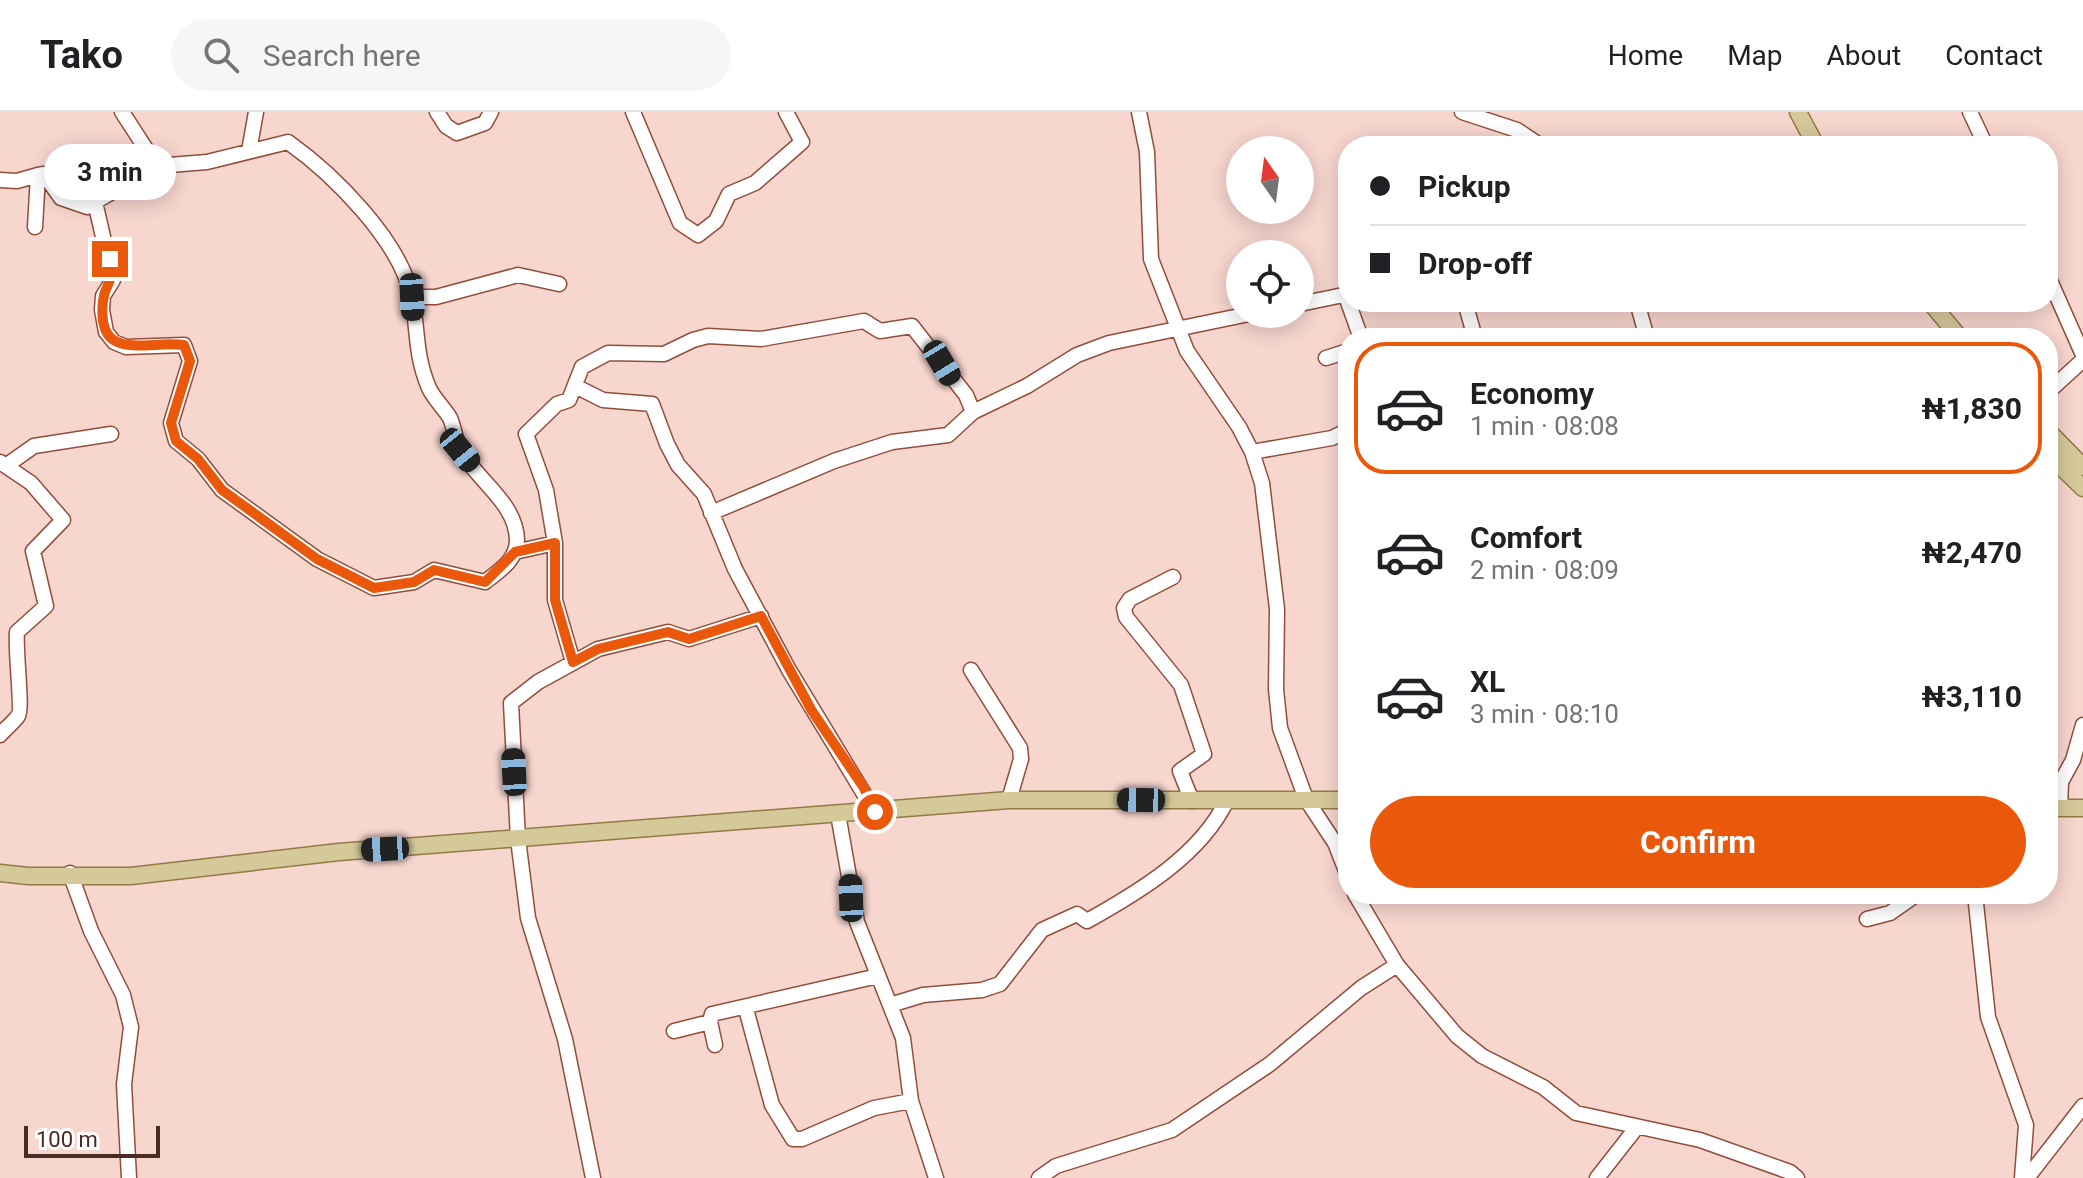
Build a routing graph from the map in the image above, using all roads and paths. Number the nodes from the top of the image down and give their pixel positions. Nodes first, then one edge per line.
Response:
1 (122, 112) edge
2 (256, 112) edge
3 (437, 112) edge
4 (491, 112) edge
5 (633, 112) edge
6 (786, 112) edge
7 (1139, 112) edge
8 (1462, 112) edge
9 (1798, 112) edge
10 (1970, 112) edge
11 (1526, 136) edge
12 (1807, 136) edge
13 (1981, 136) edge
14 (249, 151) junction
15 (157, 166) junction
16 (38, 175) junction
17 (0, 180) edge
18 (95, 202) junction
19 (35, 227) dead end
20 (559, 284) dead end
21 (412, 297) junction
22 (1338, 299) edge
23 (2058, 299) edge
24 (1314, 302) edge
25 (1226, 319) edge
26 (1179, 329) junction
27 (1338, 354) edge
28 (1326, 358) dead end
29 (2083, 358) edge
30 (2058, 382) edge
31 (577, 387) junction
32 (973, 412) junction
33 (111, 434) dead end
34 (1338, 435) edge
35 (2058, 441) edge
36 (1252, 452) junction
37 (3, 464) edge
38 (2058, 464) edge
39 (2083, 467) edge
40 (2083, 488) edge
41 (711, 513) junction
42 (555, 543) junction
43 (515, 552) junction
44 (1173, 577) dead end
45 (761, 616) junction
46 (573, 662) junction
47 (971, 670) dead end
48 (2083, 725) edge
49 (0, 735) edge
50 (2058, 793) edge
51 (1306, 799) junction
52 (1009, 800) junction
53 (1227, 800) junction
54 (1338, 800) edge
55 (1192, 801) junction
56 (2058, 808) edge
57 (2083, 808) edge
58 (875, 812) junction
59 (838, 814) junction
60 (518, 839) junction
61 (1338, 851) edge
62 (0, 873) edge
63 (70, 873) junction
64 (1361, 904) edge
65 (1903, 904) edge
66 (1976, 904) edge
67 (1867, 919) dead end
68 (1397, 965) junction
69 (878, 976) junction
70 (890, 1005) junction
71 (746, 1009) junction
72 (710, 1022) junction
73 (674, 1031) dead end
74 (715, 1045) dead end
75 (911, 1101) junction
76 (2083, 1106) edge
77 (1637, 1127) junction
78 (128, 1178) edge
79 (593, 1178) edge
80 (936, 1178) edge
81 (1039, 1178) edge
82 (1597, 1178) edge
83 (1797, 1178) edge
84 (2024, 1178) edge

1 - 15 street
2 - 14 street
3 - 4 street
5 - 6 street
7 - 26 street
8 - 11 street
9 - 12 main road
10 - 13 street
14 - 15 street
14 - 21 street
15 - 18 street
16 - 17 street
16 - 18 street
16 - 19 street
18 - 43 street
20 - 21 street
21 - 43 street
22 - 24 street
23 - 29 street
25 - 26 street
26 - 32 street
26 - 36 street
27 - 28 street
29 - 30 street
31 - 32 street
31 - 41 street
31 - 42 street
32 - 41 street
33 - 37 street
34 - 36 street
35 - 39 main road
36 - 51 street
37 - 49 street
38 - 40 main road
41 - 45 street
42 - 43 street
42 - 46 street
44 - 55 street
45 - 46 street
45 - 58 street
46 - 60 street
47 - 52 street
48 - 50 street
51 - 53 main road
51 - 54 main road
51 - 61 street
52 - 55 main road
52 - 58 main road
53 - 55 main road
53 - 70 street
56 - 57 main road
58 - 59 main road
59 - 60 main road
59 - 69 street
60 - 63 main road
60 - 79 street
62 - 63 main road
63 - 78 street
64 - 68 street
65 - 67 street
66 - 84 street
68 - 77 street
68 - 81 street
69 - 70 street
69 - 71 street
70 - 75 street
71 - 72 street
71 - 75 street
72 - 73 street
72 - 74 street
75 - 80 street
76 - 84 street
77 - 82 street
77 - 83 street

